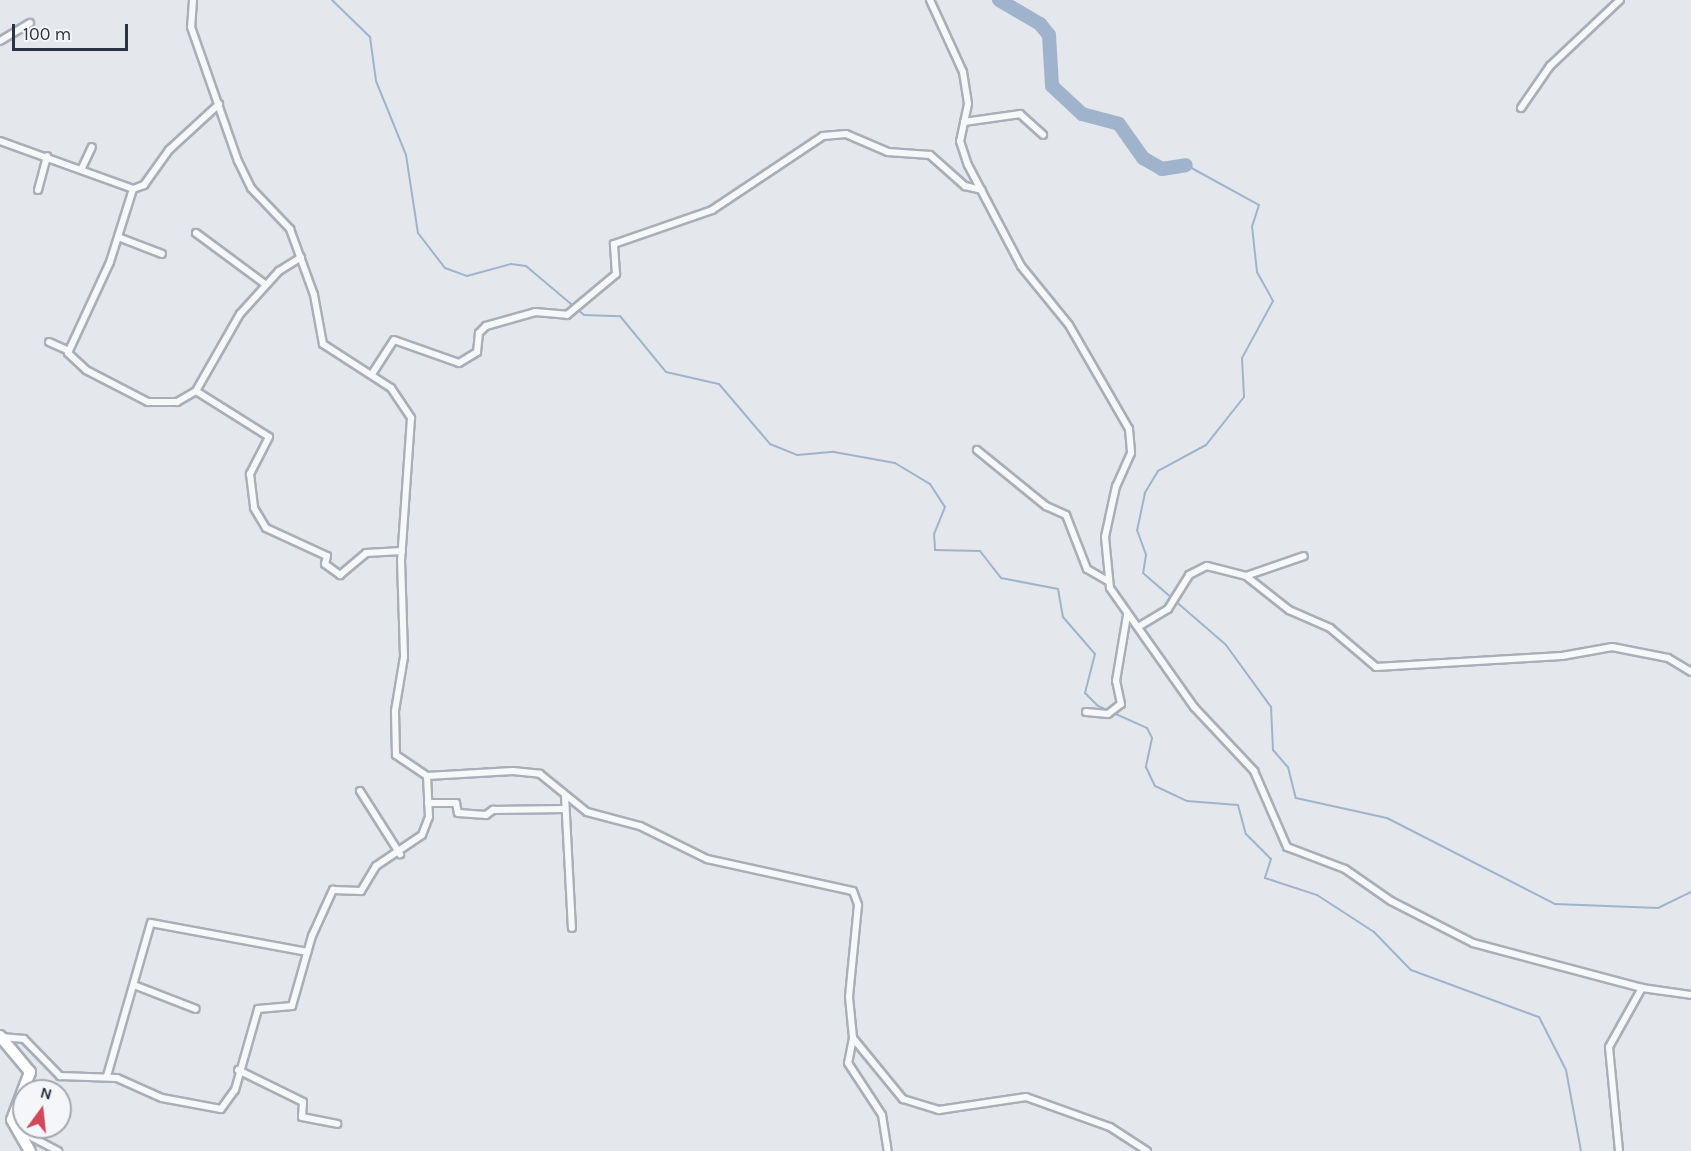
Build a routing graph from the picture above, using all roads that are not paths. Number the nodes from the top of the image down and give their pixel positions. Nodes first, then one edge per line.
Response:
1 (192, 0) edge
2 (930, 0) edge
3 (1620, 0) edge
4 (30, 22) dead end
5 (0, 41) edge
6 (219, 104) junction
7 (1521, 108) dead end
8 (964, 122) junction
9 (1043, 135) dead end
10 (0, 141) edge
11 (92, 147) dead end
12 (47, 156) junction
13 (82, 168) junction
14 (133, 189) junction
15 (38, 190) dead end
16 (982, 190) junction
17 (196, 233) dead end
18 (117, 237) junction
19 (162, 254) dead end
20 (301, 257) junction
21 (265, 284) junction
22 (49, 342) dead end
23 (69, 351) junction
24 (372, 375) junction
25 (196, 391) junction
26 (977, 450) dead end
27 (402, 551) junction
28 (1304, 556) dead end
29 (1246, 576) junction
30 (1108, 581) junction
31 (1127, 614) junction
32 (1138, 627) junction
33 (1691, 672) edge
34 (1086, 712) dead end
35 (427, 776) junction
36 (360, 791) dead end
37 (565, 795) junction
38 (428, 803) junction
39 (565, 809) junction
40 (400, 854) junction
41 (573, 928) dead end
42 (306, 952) junction
43 (134, 985) junction
44 (1642, 988) junction
45 (1691, 995) edge
46 (196, 1009) dead end
47 (1, 1036) edge
48 (853, 1038) junction
49 (238, 1070) junction
50 (107, 1076) junction
51 (27, 1079) edge
52 (337, 1124) dead end
53 (36, 1139) edge
54 (58, 1151) edge
55 (888, 1151) edge
56 (1147, 1151) edge
57 (1619, 1151) edge

1 - 6 street
2 - 8 street
3 - 7 street
4 - 5 street
6 - 14 street
6 - 20 street
8 - 9 street
8 - 16 street
10 - 12 street
11 - 13 street
12 - 13 street
12 - 15 street
13 - 14 street
14 - 18 street
16 - 24 street
16 - 30 street
17 - 21 street
18 - 19 street
18 - 23 street
20 - 21 street
20 - 24 street
21 - 25 street
22 - 23 street
23 - 25 street
24 - 27 street
25 - 27 street
26 - 30 street
27 - 35 street
28 - 29 street
29 - 32 street
29 - 33 street
30 - 31 street
31 - 32 street
31 - 34 street
32 - 44 street
35 - 37 street
35 - 38 street
36 - 40 street
37 - 39 street
37 - 48 street
38 - 39 street
38 - 40 street
39 - 41 street
40 - 42 street
42 - 43 street
42 - 49 street
43 - 46 street
43 - 50 street
44 - 45 street
44 - 57 street
47 - 50 street
47 - 51 main road
48 - 55 street
48 - 56 street
49 - 50 street
49 - 52 street
53 - 54 street

